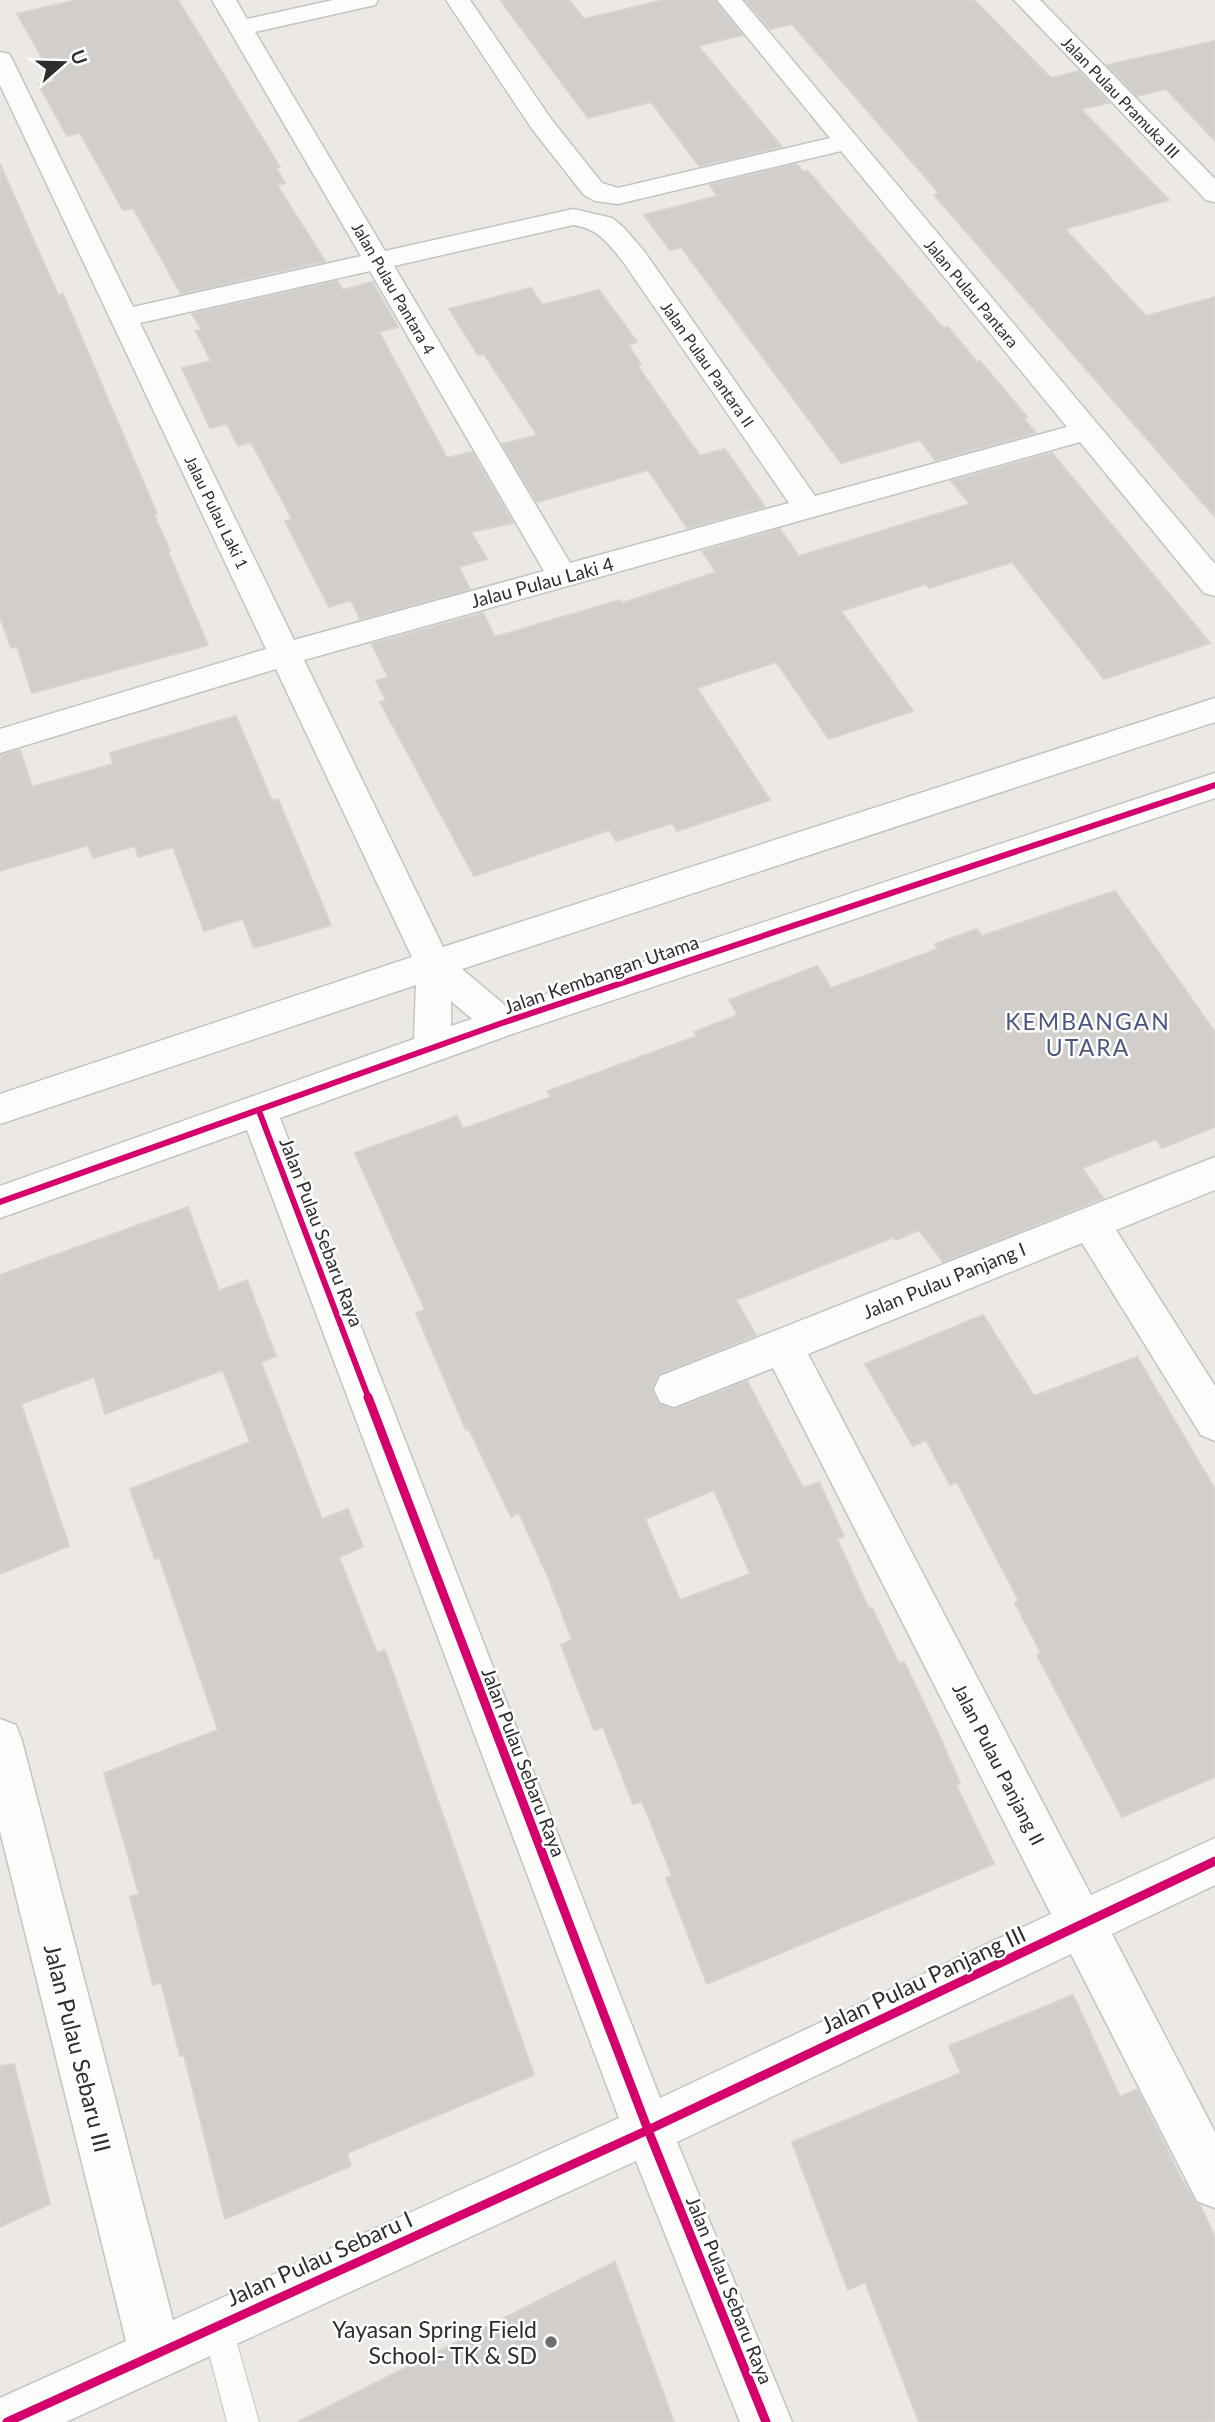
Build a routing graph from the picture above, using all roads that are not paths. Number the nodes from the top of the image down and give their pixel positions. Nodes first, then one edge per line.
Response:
1 (224, 0) edge
2 (366, 0) edge
3 (458, 0) edge
4 (729, 0) edge
5 (1026, 0) edge
6 (241, 28) junction
7 (0, 59) edge
8 (6, 87) edge
9 (847, 142) junction
10 (1215, 194) edge
11 (378, 259) junction
12 (124, 318) junction
13 (1087, 431) junction
14 (808, 508) junction
15 (562, 576) junction
16 (1215, 585) edge
17 (286, 656) junction
18 (1215, 710) edge
19 (0, 741) edge
20 (1215, 785) edge
21 (434, 966) junction
22 (502, 1023) junction
23 (432, 1048) junction
24 (0, 1109) edge
25 (259, 1111) junction
26 (1215, 1173) edge
27 (0, 1202) edge
28 (1090, 1223) junction
29 (782, 1345) junction
30 (674, 1389) dead end
31 (1215, 1422) edge
32 (0, 1741) edge
33 (1215, 1861) edge
34 (1082, 1925) junction
35 (648, 2130) junction
36 (1215, 2183) edge
37 (217, 2326) junction
38 (156, 2355) junction
39 (7, 2422) edge
40 (243, 2422) edge
41 (766, 2422) edge

1 - 6 street, Jalan Pulau Pantara 4
2 - 6 street
3 - 9 street
4 - 9 street, Jalan Pulau Pantara
5 - 10 street, Jalan Pulau Pramuka III
6 - 11 street, Jalan Pulau Pantara 4
7 - 8 street, Jalau Pulau Laki 1
8 - 12 street, Jalau Pulau Laki 1
9 - 13 street, Jalan Pulau Pantara
11 - 12 street
11 - 14 street, Jalan Pulau Pantara II
11 - 15 street, Jalan Pulau Pantara 4
12 - 17 street, Jalau Pulau Laki 1
13 - 14 street, Jalau Pulau Laki 4
13 - 16 street, Jalan Pulau Pantara
14 - 15 street, Jalau Pulau Laki 4
15 - 17 street, Jalau Pulau Laki 4
17 - 19 street, Jalau Pulau Laki 4
17 - 21 street, Jalau Pulau Laki 1
18 - 21 street
20 - 22 street, Jalan Kembangan Utama
21 - 22 street, Jalau Pulau Laki 1
21 - 23 street, Jalau Pulau Laki 1
21 - 24 street
22 - 23 street, Jalan Kembangan Utama
23 - 25 street, Jalan Kembangan Utama
25 - 27 street, Jalan Kembangan Utama
25 - 35 street, Jalan Pulau Sebaru Raya
26 - 28 street, Jalan Pulau Panjang I
28 - 29 street, Jalan Pulau Panjang I
28 - 31 street
29 - 30 street, Jalan Pulau Panjang I
29 - 34 street, Jalan Pulau Panjang II
32 - 38 street, Jalan Pulau Sebaru III
33 - 34 street, Jalan Pulau Panjang III
34 - 35 street, Jalan Pulau Panjang III
34 - 36 street, Jalan Pulau Panjang II
35 - 37 street, Jalan Pulau Sebaru I
35 - 41 street, Jalan Pulau Sebaru Raya
37 - 38 street, Jalan Pulau Sebaru I
37 - 40 lane
38 - 39 street, Jalan Pulau Sebaru I

